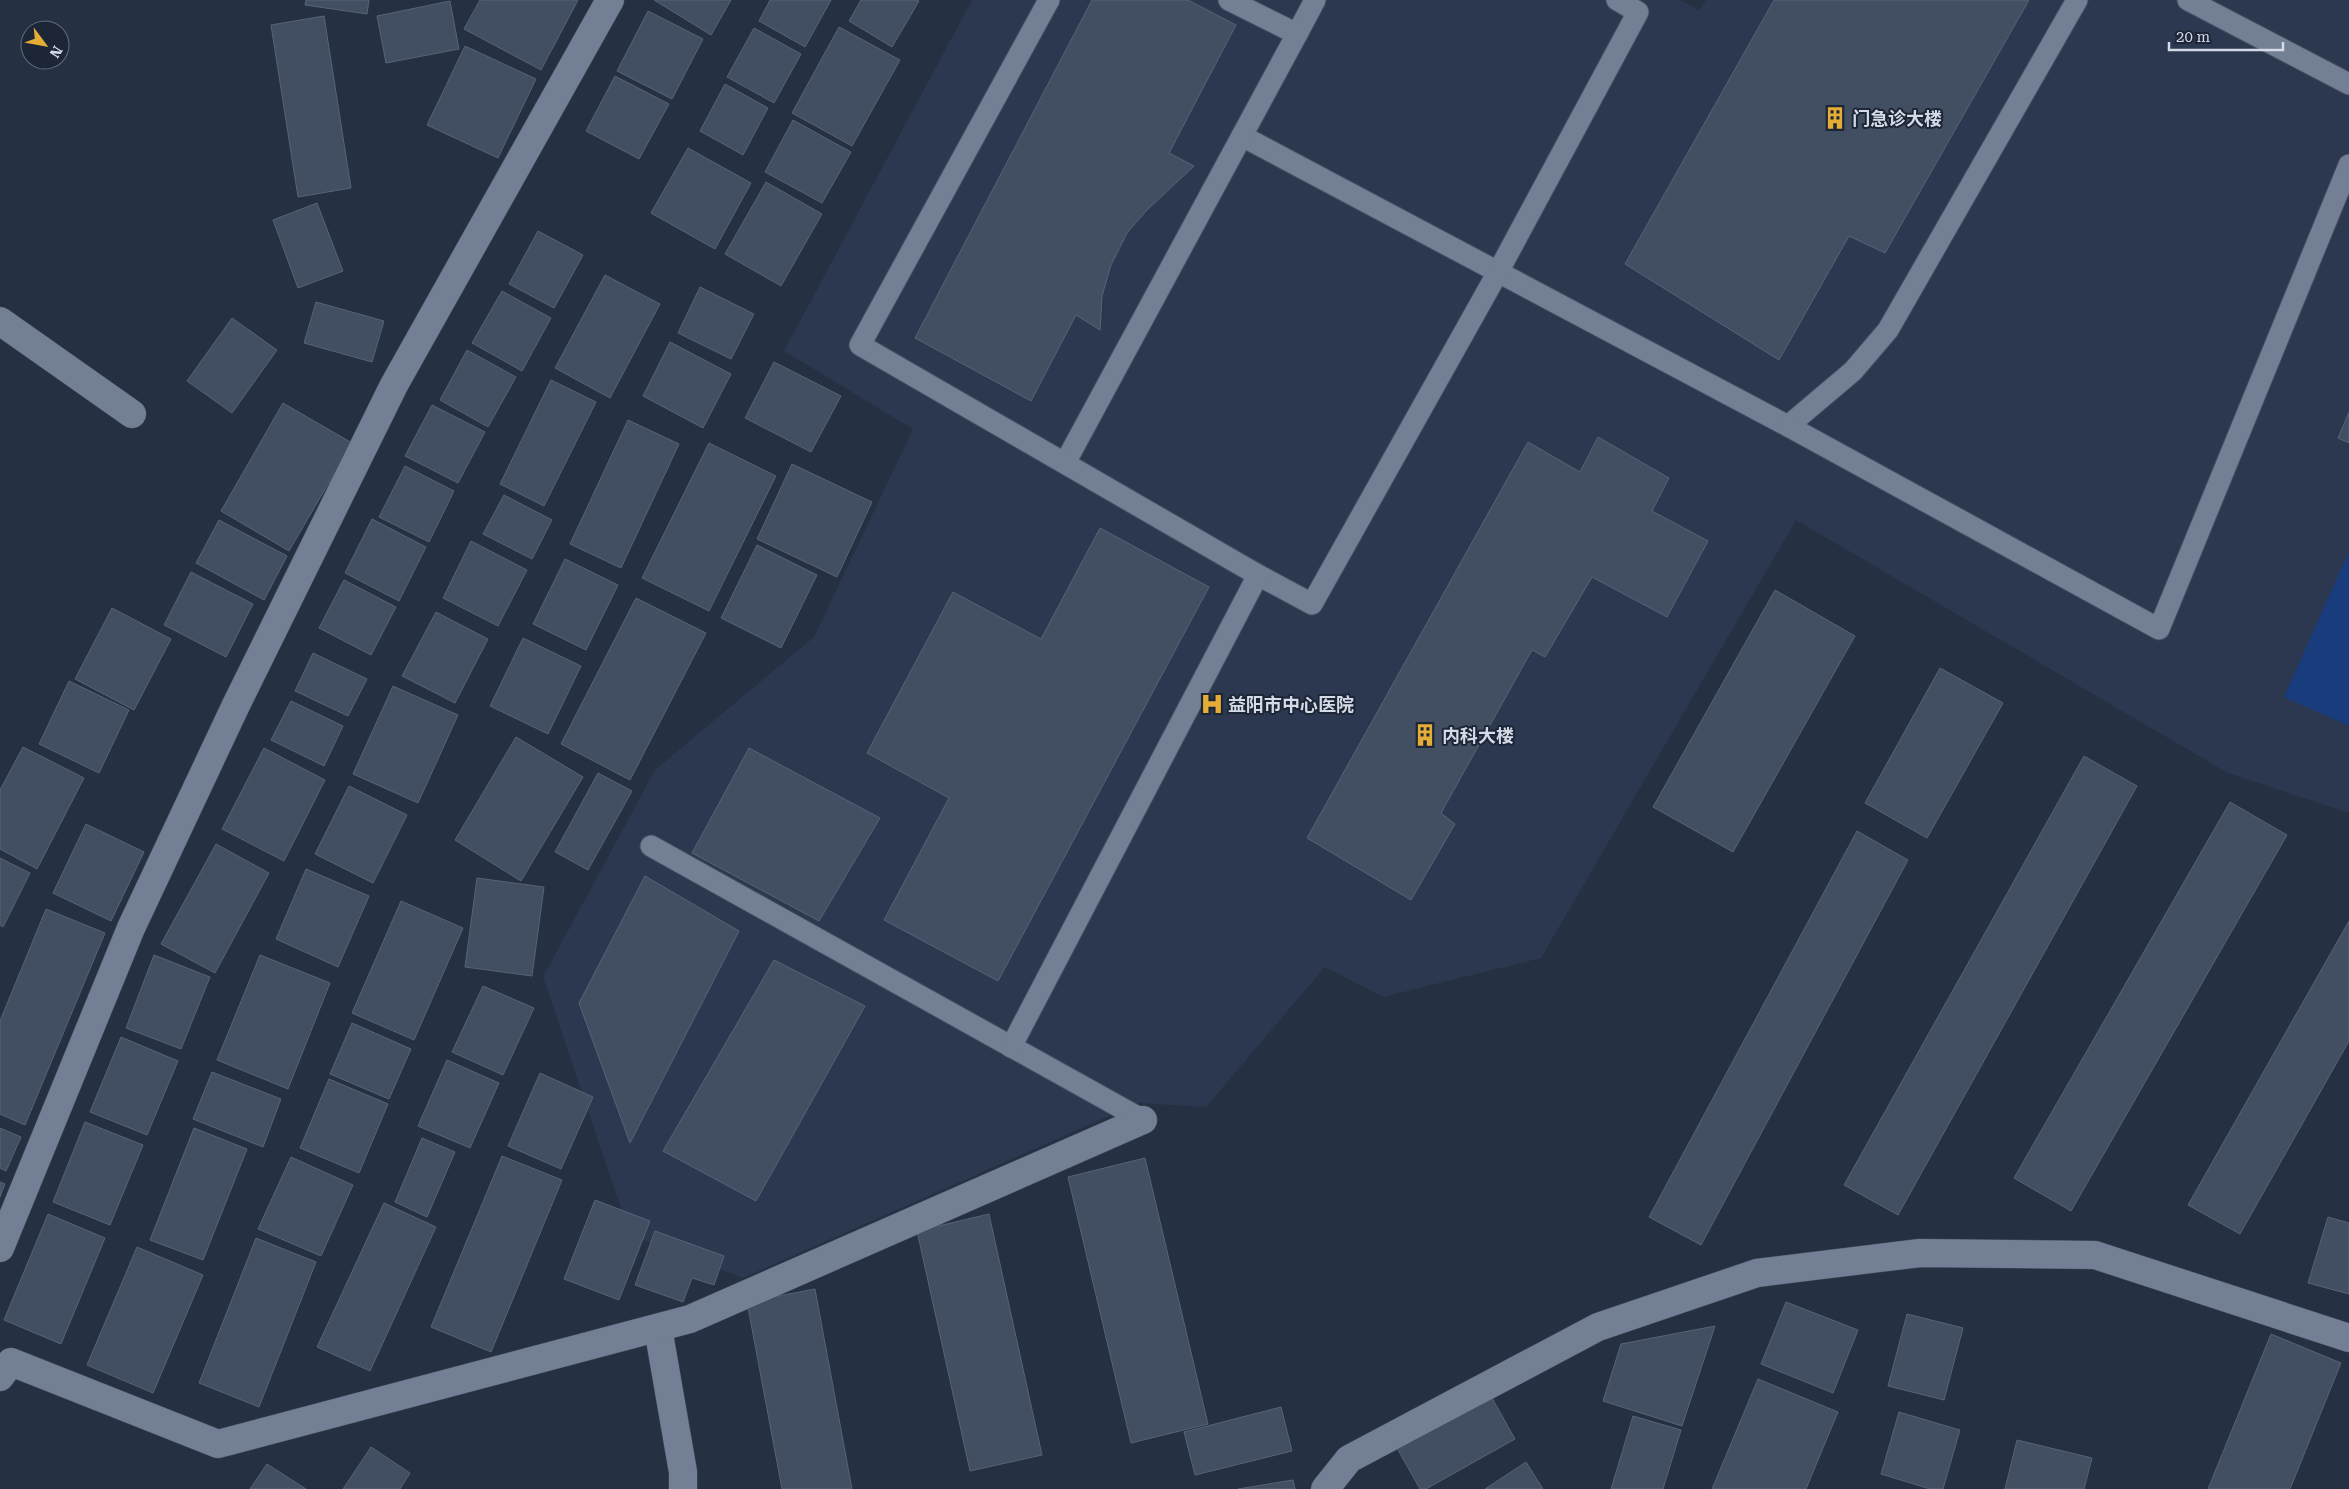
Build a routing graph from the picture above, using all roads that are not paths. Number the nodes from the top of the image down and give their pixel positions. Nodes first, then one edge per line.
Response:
1 (610, 0) edge
2 (1048, 0) edge
3 (1229, 0) edge
4 (1315, 0) edge
5 (1617, 0) edge
6 (2077, 0) edge
7 (2188, 0) edge
8 (1297, 34) junction
9 (2349, 84) edge
10 (1242, 136) junction
11 (2349, 165) edge
12 (1498, 272) junction
13 (0, 321) edge
14 (132, 414) dead end
15 (1788, 426) junction
16 (1065, 463) junction
17 (1258, 575) junction
18 (650, 846) dead end
19 (1011, 1047) junction
20 (1143, 1120) joint
21 (0, 1248) edge
22 (658, 1328) junction
23 (2349, 1338) edge
24 (4, 1366) edge
25 (683, 1489) edge
26 (1325, 1489) edge

1 - 21 street
2 - 16 lane
3 - 8 lane
4 - 8 lane
5 - 12 lane
6 - 15 lane
7 - 9 lane
8 - 10 lane
10 - 12 lane
10 - 16 lane
11 - 15 lane
12 - 15 lane
12 - 17 lane
13 - 14 street
16 - 17 lane
17 - 19 lane
18 - 19 lane
19 - 20 lane
20 - 22 street
22 - 24 street
22 - 25 street
23 - 26 street

